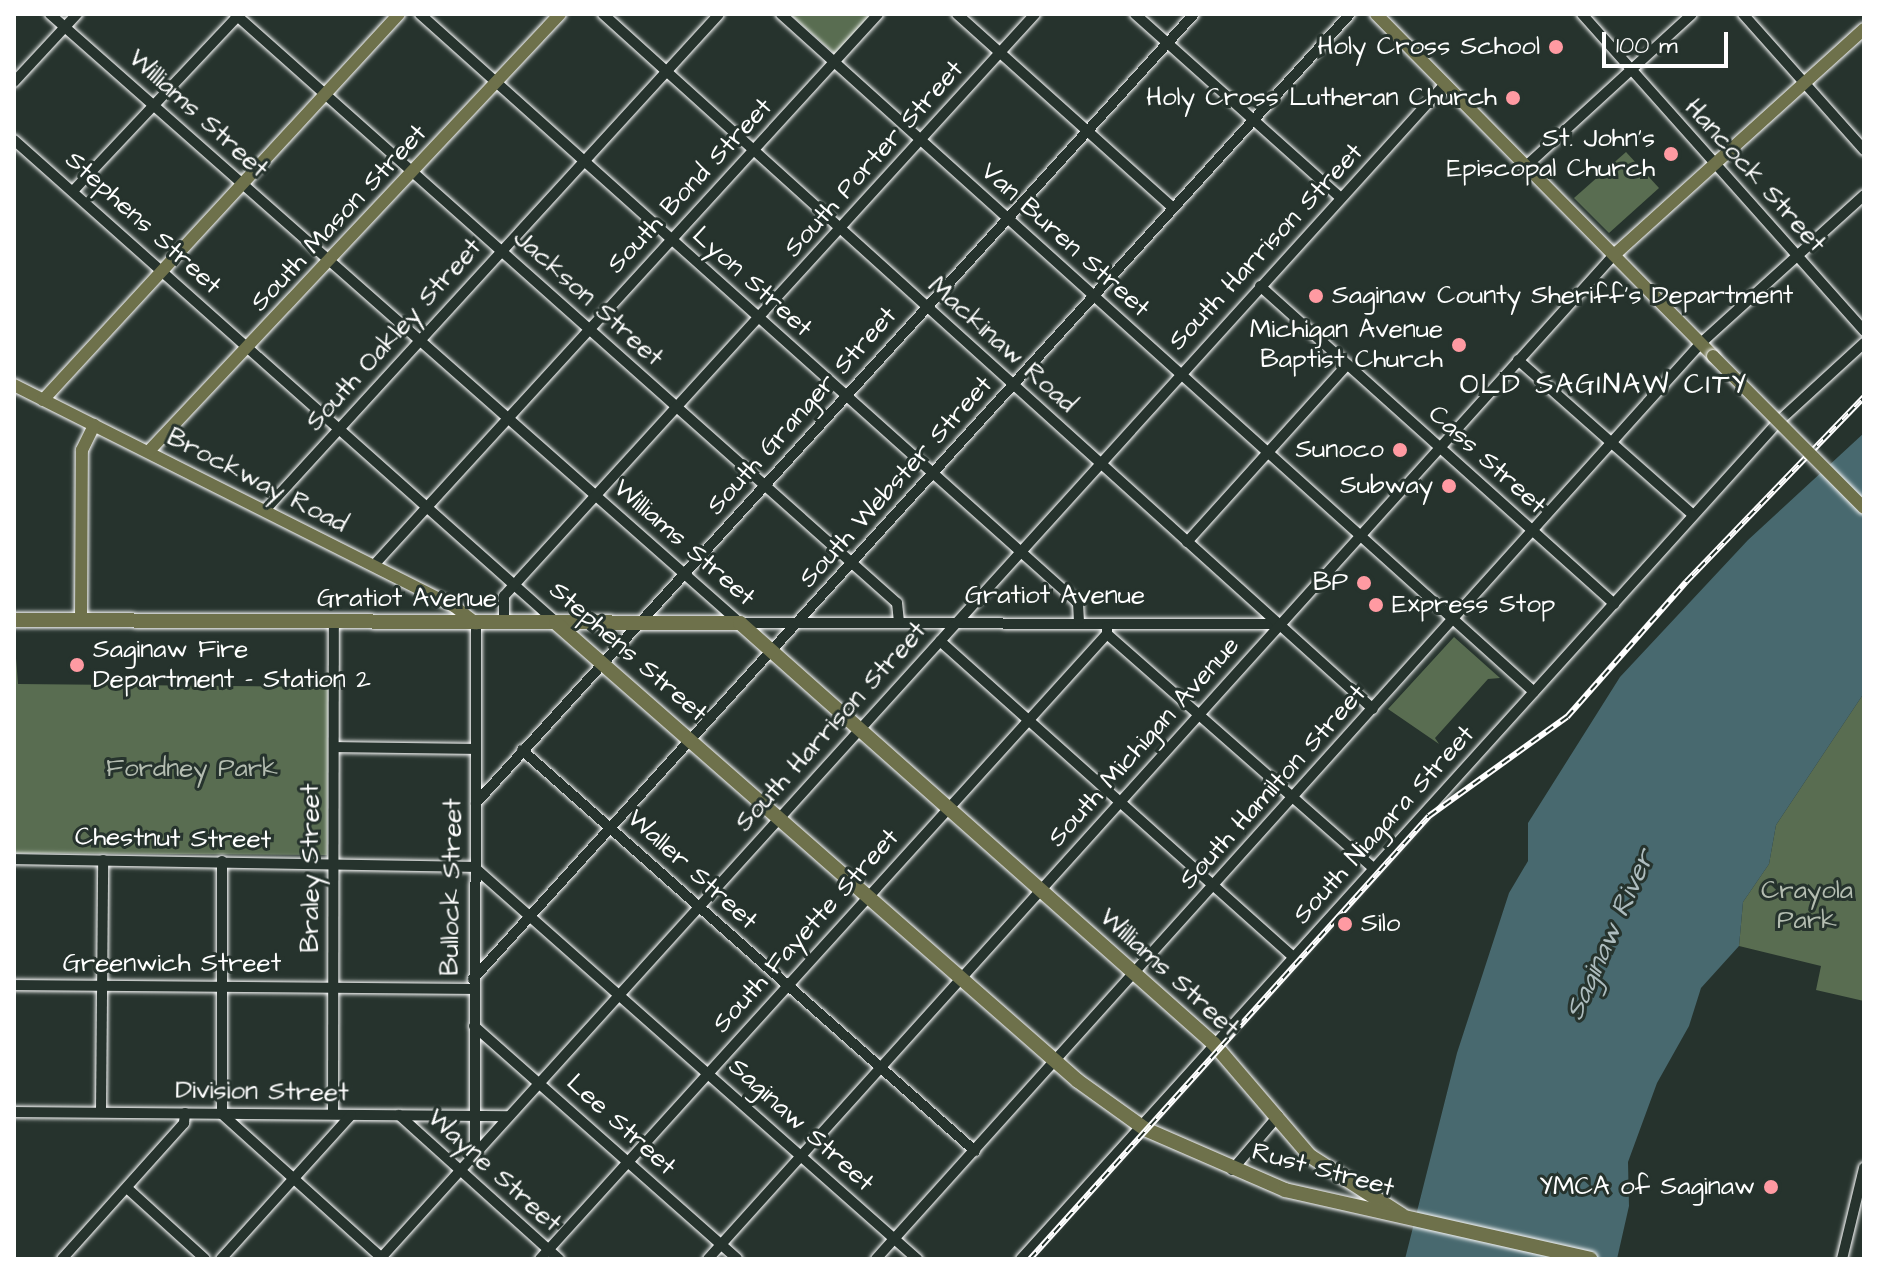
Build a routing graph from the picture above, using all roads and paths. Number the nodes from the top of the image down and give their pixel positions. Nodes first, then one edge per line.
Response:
1 (50, 14) edge
2 (77, 14) edge
3 (399, 14) edge
4 (420, 14) edge
5 (560, 14) edge
6 (603, 14) edge
7 (719, 14) edge
8 (781, 14) edge
9 (878, 14) edge
10 (957, 14) edge
11 (1035, 14) edge
12 (1135, 14) edge
13 (1194, 14) edge
14 (1350, 14) edge
15 (1376, 14) edge
16 (1582, 14) edge
17 (1692, 14) edge
18 (1743, 14) edge
19 (237, 15) edge
20 (65, 27) junction
21 (1864, 29) edge
22 (1167, 43) junction
23 (1000, 52) junction
24 (834, 62) junction
25 (1631, 69) junction
26 (667, 72) junction
27 (14, 82) edge
28 (1804, 82) junction
29 (496, 83) junction
30 (1445, 84) junction
31 (325, 94) junction
32 (154, 107) junction
33 (1254, 121) junction
34 (1088, 131) junction
35 (14, 140) edge
36 (921, 140) junction
37 (752, 149) junction
38 (1864, 150) edge
39 (584, 161) junction
40 (1712, 161) junction
41 (1525, 167) junction
42 (412, 173) junction
43 (240, 184) junction
44 (73, 191) junction
45 (1864, 195) edge
46 (1340, 197) junction
47 (1173, 208) junction
48 (1008, 218) junction
49 (840, 228) junction
50 (670, 239) junction
51 (501, 250) junction
52 (1614, 255) junction
53 (1797, 256) junction
54 (329, 260) junction
55 (160, 270) junction
56 (1260, 286) junction
57 (1094, 296) junction
58 (927, 306) junction
59 (758, 318) junction
60 (589, 328) junction
61 (1864, 330) edge
62 (419, 341) junction
63 (1701, 343) junction
64 (1864, 343) edge
65 (248, 348) junction
66 (1518, 360) junction
67 (1347, 365) junction
68 (1181, 373) junction
69 (14, 385) edge
70 (1013, 385) junction
71 (847, 395) junction
72 (43, 400) junction
73 (677, 407) junction
74 (506, 420) junction
75 (94, 425) junction
76 (339, 428) junction
77 (1611, 442) junction
78 (1440, 446) junction
79 (149, 451) junction
80 (1268, 452) junction
81 (1101, 463) junction
82 (933, 473) junction
83 (764, 485) junction
84 (594, 497) junction
85 (427, 505) junction
86 (1864, 508) edge
87 (265, 510) junction
88 (1693, 515) junction
89 (1533, 530) junction
90 (1361, 536) junction
91 (1187, 542) junction
92 (1020, 551) junction
93 (852, 564) junction
94 (374, 565) junction
95 (683, 574) junction
96 (517, 585) junction
97 (1614, 604) junction
98 (1452, 618) junction
99 (14, 620) edge
100 (81, 620) junction
101 (1079, 620) junction
102 (1107, 620) junction
103 (899, 621) junction
104 (957, 621) junction
105 (556, 622) junction
106 (798, 622) junction
107 (334, 623) junction
108 (476, 623) junction
109 (504, 623) junction
110 (640, 623) junction
111 (740, 623) junction
112 (1280, 624) junction
113 (1107, 634) junction
114 (940, 641) junction
115 (771, 652) junction
116 (604, 662) junction
117 (1534, 692) junction
118 (1373, 709) junction
119 (1199, 715) junction
120 (1028, 719) junction
121 (859, 730) junction
122 (692, 740) junction
123 (334, 747) junction
124 (475, 749) junction
125 (522, 750) junction
126 (1294, 797) junction
127 (1121, 802) junction
128 (476, 803) junction
129 (947, 808) junction
130 (780, 818) junction
131 (611, 827) junction
132 (14, 859) edge
133 (103, 860) junction
134 (222, 861) junction
135 (333, 862) junction
136 (474, 867) junction
137 (1373, 868) junction
138 (1214, 886) junction
139 (1039, 890) junction
140 (868, 896) junction
141 (699, 906) junction
142 (530, 916) junction
143 (1293, 957) junction
144 (1134, 974) junction
145 (960, 978) junction
146 (473, 984) junction
147 (787, 984) junction
148 (14, 985) edge
149 (102, 986) junction
150 (221, 986) junction
151 (334, 988) junction
152 (619, 994) junction
153 (474, 1026) junction
154 (1214, 1044) junction
155 (1055, 1061) junction
156 (880, 1067) junction
157 (708, 1072) junction
158 (540, 1082) junction
159 (101, 1111) junction
160 (14, 1112) edge
161 (185, 1113) junction
162 (222, 1114) junction
163 (333, 1114) junction
164 (351, 1115) junction
165 (399, 1115) junction
166 (474, 1116) junction
167 (508, 1116) junction
168 (1278, 1116) junction
169 (1141, 1126) junction
170 (975, 1151) junction
171 (475, 1152) junction
172 (801, 1155) junction
173 (628, 1162) junction
174 (1864, 1168) edge
175 (460, 1170) junction
176 (1232, 1170) junction
177 (293, 1179) junction
178 (127, 1188) junction
179 (1402, 1215) junction
180 (894, 1239) junction
181 (721, 1245) junction
182 (548, 1249) junction
183 (381, 1258) edge
184 (62, 1259) edge
185 (205, 1259) edge
186 (221, 1259) edge
187 (540, 1259) edge
188 (559, 1259) edge
189 (708, 1259) edge
190 (737, 1259) edge
191 (876, 1259) edge
192 (917, 1259) edge
193 (1021, 1259) edge
194 (1590, 1259) edge
195 (1842, 1259) edge

1 - 20 street, Williams Street
2 - 20 street
3 - 31 main road
4 - 29 street, Lyon Street
5 - 29 main road, South Mason Street
6 - 26 street, Mackinaw Road
7 - 26 street, South Oakley Street
8 - 24 street, Van Buren Street
9 - 24 street, South Bond Street
10 - 23 street
11 - 23 street, South Porter Street
12 - 22 street
13 - 22 street, South Granger Street
14 - 33 street, South Webster Street
15 - 30 main road
16 - 25 street, Hancock Street
17 - 25 street
18 - 28 street
19 - 31 street, Jackson Street
19 - 32 street
20 - 27 street
20 - 32 street, Williams Street
21 - 28 main road
22 - 33 street
22 - 34 street, South Granger Street
23 - 34 street
23 - 36 street, South Porter Street
24 - 36 street, Van Buren Street
24 - 37 street, South Bond Street
25 - 40 street, Hancock Street
25 - 41 street
26 - 37 street, Mackinaw Road
26 - 39 street, South Oakley Street
28 - 38 street
28 - 40 main road
29 - 39 street, Lyon Street
29 - 42 main road, South Mason Street
30 - 41 main road
30 - 46 street, South Harrison Street
31 - 42 street, Jackson Street
31 - 43 main road
32 - 43 street, Williams Street
32 - 44 street
33 - 46 street
33 - 47 street, South Webster Street
34 - 47 street
34 - 48 street, South Granger Street
35 - 44 street, Stephens Street
36 - 48 street, Van Buren Street
36 - 49 street, South Porter Street
37 - 49 street, Mackinaw Road
37 - 50 street, South Bond Street
39 - 50 street, Lyon Street
39 - 51 street, South Oakley Street
40 - 52 main road
40 - 53 street, Hancock Street
41 - 52 main road
42 - 51 street, Jackson Street
42 - 54 main road, South Mason Street
43 - 54 street, Williams Street
43 - 55 main road
44 - 55 street, Stephens Street
45 - 53 street, South Hamilton Street
46 - 56 street, South Harrison Street
47 - 57 street, South Webster Street
48 - 57 street, Van Buren Street
48 - 58 street, South Granger Street
49 - 58 street, Mackinaw Road
49 - 59 street, South Porter Street
50 - 59 street, Lyon Street
50 - 60 street, South Bond Street
51 - 60 street, Jackson Street
51 - 62 street, South Oakley Street
52 - 63 main road
52 - 66 street, South Michigan Avenue
53 - 61 street, Hancock Street
53 - 63 street, South Hamilton Street
54 - 62 street, Williams Street
54 - 65 main road, South Mason Street
55 - 65 street, Stephens Street
55 - 72 main road
56 - 67 street, Cass Street
56 - 68 street, South Harrison Street
57 - 68 street, Van Buren Street
57 - 70 street, South Webster Street
58 - 70 street, Mackinaw Road
58 - 71 street, South Granger Street
59 - 71 street, Lyon Street
59 - 73 street, South Porter Street
60 - 73 street, Jackson Street
60 - 74 street, South Bond Street
62 - 74 street, Williams Street
62 - 76 street, South Oakley Street
63 - 77 street, South Hamilton Street
63 - 86 main road, bridge
64 - 88 street, South Niagara Street
65 - 76 street, Stephens Street
65 - 79 main road, South Mason Street
66 - 77 street
66 - 78 street, South Michigan Avenue
67 - 78 street, Cass Street
67 - 80 street
68 - 80 street, Van Buren Street
68 - 81 street, South Harrison Street
69 - 72 main road, Brockway Road
70 - 81 street, Mackinaw Road
70 - 82 street, South Webster Street
71 - 82 street, Lyon Street
71 - 83 street, South Granger Street
72 - 75 main road, Brockway Road
73 - 83 street, Jackson Street
73 - 84 street, South Porter Street
74 - 84 street, Williams Street
74 - 85 street, South Bond Street
75 - 79 main road, Brockway Road
75 - 100 main road
76 - 85 street, Stephens Street
76 - 87 street, South Oakley Street
77 - 88 street
77 - 89 street, South Hamilton Street
78 - 89 street, Cass Street
78 - 90 street, South Michigan Avenue
79 - 87 main road, Brockway Road
80 - 90 street, Van Buren Street
80 - 91 street
81 - 91 street, Mackinaw Road
81 - 92 street, South Harrison Street
82 - 92 street, Lyon Street
82 - 93 street, South Webster Street
83 - 93 street, Jackson Street
83 - 95 street, South Granger Street
84 - 95 street, Williams Street
84 - 96 street, South Porter Street
85 - 94 street, South Bond Street
85 - 96 street, Stephens Street
87 - 94 main road, Brockway Road
88 - 97 street, South Niagara Street
89 - 97 street, Cass Street
89 - 98 street, South Hamilton Street
90 - 98 street, Van Buren Street
90 - 112 street, South Michigan Avenue
91 - 112 street, Mackinaw Road
92 - 101 street, Lyon Street
92 - 104 street, South Harrison Street
93 - 103 street, Jackson Street
93 - 106 street, South Webster Street
94 - 108 main road, Brockway Road
95 - 110 street, South Granger Street
95 - 111 street, Williams Street
96 - 105 street, Stephens Street
96 - 109 street, South Porter Street
97 - 117 street, South Niagara Street
98 - 117 street, Van Buren Street
98 - 118 street, South Hamilton Street
99 - 100 highway, Gratiot Avenue
100 - 107 highway, Gratiot Avenue
101 - 102 street, Gratiot Avenue
101 - 104 street, Gratiot Avenue
102 - 112 street, Gratiot Avenue
102 - 113 street
103 - 104 street, Gratiot Avenue
103 - 106 street, Gratiot Avenue
104 - 114 street, South Harrison Street
105 - 109 highway, Gratiot Avenue
105 - 110 highway, Gratiot Avenue
105 - 116 highway, Stephens Street
106 - 111 street, Gratiot Avenue
106 - 115 street, South Webster Street
107 - 108 highway, Gratiot Avenue
107 - 123 street, Braley Street
108 - 109 highway, Gratiot Avenue
108 - 124 street, Bullock Street
110 - 111 highway, Gratiot Avenue
110 - 116 street, South Granger Street
111 - 115 highway, Williams Street
112 - 118 street, Mackinaw Road
112 - 119 street, South Michigan Avenue
113 - 119 street
113 - 120 street, South Fayette Street
114 - 120 street
114 - 121 street, South Harrison Street
115 - 121 highway, Williams Street
115 - 122 street, South Webster Street
116 - 122 highway, Stephens Street
116 - 125 street, South Granger Street
117 - 137 street, South Niagara Street
118 - 126 street, South Hamilton Street
119 - 126 street
119 - 127 street, South Michigan Avenue
120 - 127 street
120 - 129 street, South Fayette Street
121 - 129 highway, Williams Street
121 - 130 street, South Harrison Street
122 - 130 highway, Stephens Street
122 - 131 street, South Webster Street
123 - 124 street
123 - 135 street, Braley Street
124 - 128 street, Bullock Street
125 - 128 street, South Granger Street
125 - 131 street, Waller Street
126 - 137 street
126 - 138 street, South Hamilton Street
127 - 138 street
127 - 139 street, South Michigan Avenue
128 - 136 street, Bullock Street
129 - 139 highway, Williams Street
129 - 140 street, South Fayette Street
130 - 140 highway, Stephens Street
130 - 141 street, South Harrison Street
131 - 141 street, Waller Street
131 - 142 street, South Webster Street
132 - 133 street, Chestnut Street
133 - 134 street, Chestnut Street
133 - 149 street
134 - 135 street, Chestnut Street
134 - 150 street
135 - 136 street, Chestnut Street
135 - 151 street, Braley Street
136 - 142 street, Saginaw Street
136 - 146 street, Bullock Street
137 - 143 street, South Niagara Street
138 - 143 street
138 - 144 street, South Hamilton Street
139 - 144 highway, Williams Street
139 - 145 street, South Michigan Avenue
140 - 145 highway, Stephens Street
140 - 147 street, South Fayette Street
141 - 147 street, Waller Street
141 - 152 street, South Harrison Street
142 - 146 street, South Webster Street
142 - 152 street, Saginaw Street
143 - 154 street, South Niagara Street
144 - 154 highway, Williams Street
144 - 155 street, South Hamilton Street
145 - 155 highway, Stephens Street
145 - 156 street, South Michigan Avenue
146 - 151 street, Greenwich Street
146 - 153 street, Bullock Street
147 - 156 street, Waller Street
147 - 157 street, South Fayette Street
148 - 149 street, Greenwich Street
149 - 150 street, Greenwich Street
149 - 159 street
150 - 151 street, Greenwich Street
150 - 162 street
151 - 163 street, Braley Street
152 - 157 street, Saginaw Street
152 - 158 street, South Harrison Street
153 - 158 street, Lee Street
153 - 166 street, Bullock Street
154 - 168 highway, Williams Street
154 - 169 street, South Niagara Street
155 - 169 highway, Stephens Street
155 - 170 street, South Hamilton Street
156 - 170 street, Waller Street
156 - 172 street, South Michigan Avenue
157 - 172 street, Saginaw Street
157 - 173 street, South Fayette Street
158 - 167 street, South Harrison Street
158 - 173 street, Lee Street
159 - 160 street, Division Street
159 - 161 street, Division Street
161 - 162 street, Division Street
161 - 178 street
162 - 163 street, Division Street
162 - 177 street
163 - 164 street, Division Street
164 - 165 street, Division Street
164 - 177 street
165 - 166 street, Division Street
165 - 175 street, Wayne Street
166 - 167 street, Division Street
166 - 171 street, Bullock Street
167 - 171 street, South Harrison Street
168 - 176 street
168 - 179 highway, Williams Street
169 - 176 highway, Stephens Street
169 - 193 street, South Niagara Street
170 - 180 street, South Hamilton Street
171 - 175 street, South Harrison Street
172 - 180 street, Saginaw Street
172 - 181 street, South Michigan Avenue
173 - 181 street, Lee Street
173 - 182 street, South Fayette Street
174 - 195 street
175 - 182 street, Wayne Street
175 - 183 street, South Harrison Street
176 - 179 highway, Rust Street
177 - 183 street
177 - 186 street
178 - 184 street
178 - 185 street
179 - 194 highway, Rust Street
180 - 191 street, South Hamilton Street
180 - 192 street, Saginaw Street
181 - 189 street, South Michigan Avenue
181 - 190 street, Lee Street
182 - 187 street, South Fayette Street
182 - 188 street, Wayne Street

